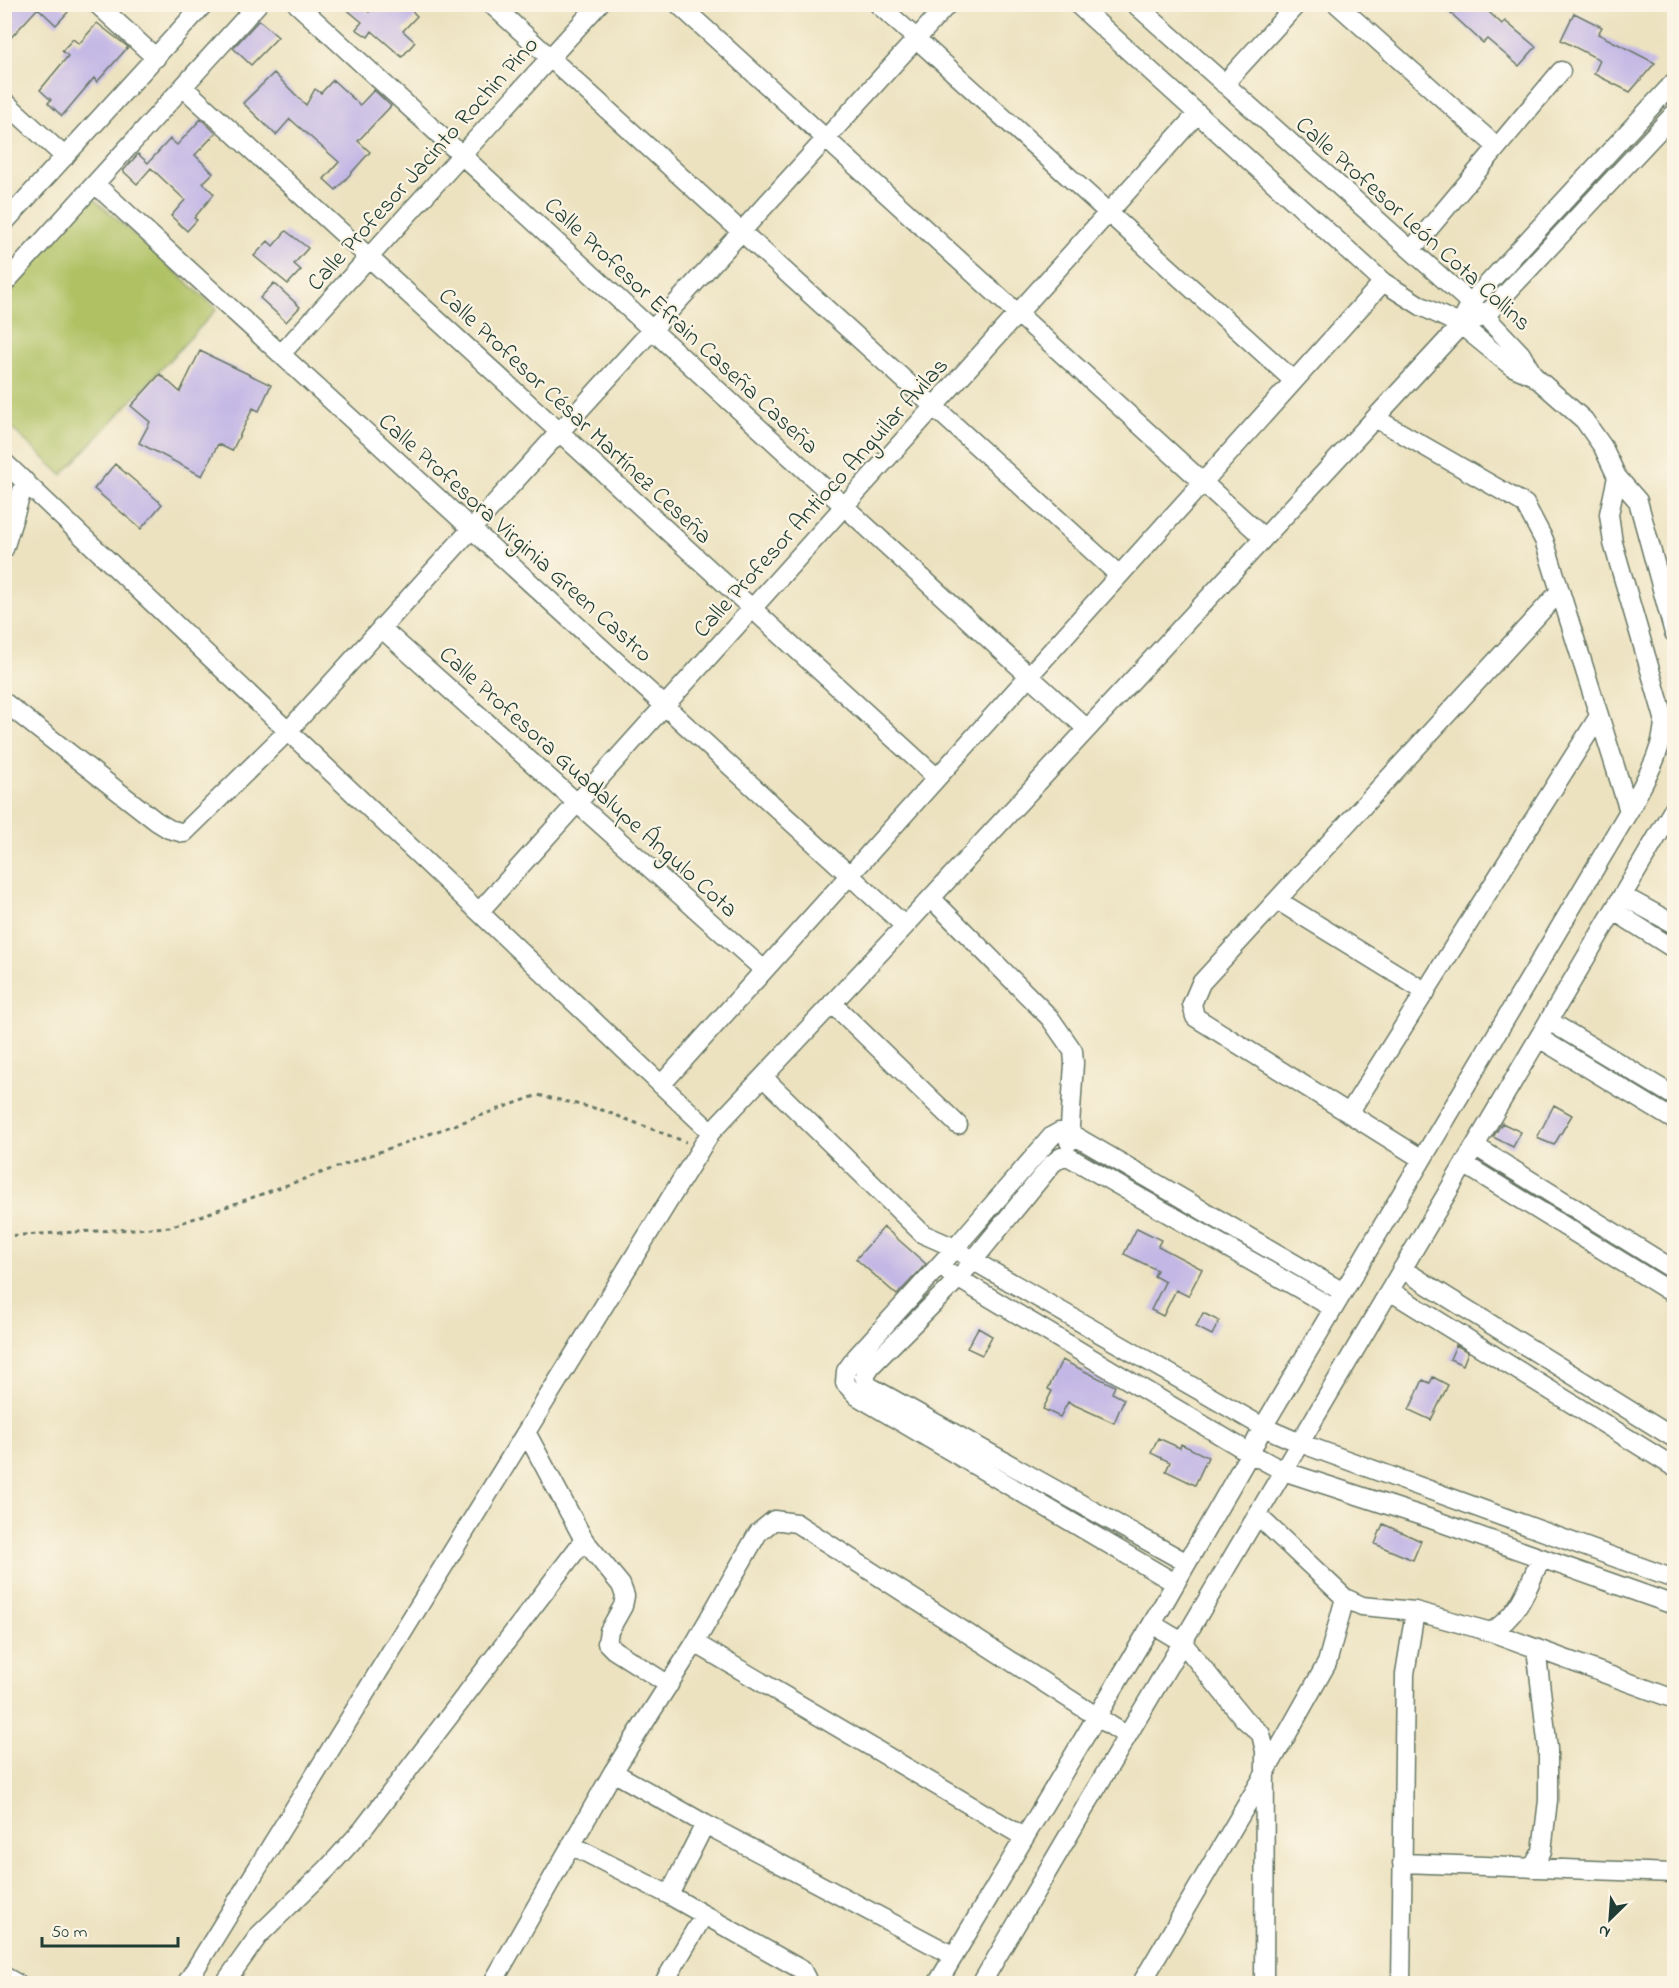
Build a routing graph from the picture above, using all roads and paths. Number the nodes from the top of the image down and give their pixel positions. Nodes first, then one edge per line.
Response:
1 (97, 4) edge
2 (204, 4) edge
3 (258, 4) edge
4 (297, 4) edge
5 (491, 4) edge
6 (599, 4) edge
7 (678, 4) edge
8 (878, 4) edge
9 (948, 4) edge
10 (1077, 4) edge
11 (1135, 4) edge
12 (1297, 4) edge
13 (1337, 4) edge
14 (917, 39) junction
15 (156, 58) junction
16 (550, 58) junction
17 (1562, 71) dead end
18 (1674, 82) edge
19 (1224, 84) junction
20 (183, 87) junction
21 (4, 101) edge
22 (1197, 114) junction
23 (1674, 114) edge
24 (826, 139) junction
25 (1497, 147) junction
26 (462, 155) junction
27 (65, 157) junction
28 (95, 184) junction
29 (1108, 213) junction
30 (4, 223) edge
31 (742, 232) junction
32 (1411, 250) junction
33 (369, 258) junction
34 (1383, 282) junction
35 (4, 284) edge
36 (1470, 303) junction
37 (1018, 314) junction
38 (1485, 316) junction
39 (1461, 325) junction
40 (652, 330) junction
41 (281, 354) junction
42 (1534, 376) junction
43 (1294, 381) junction
44 (934, 407) junction
45 (1375, 418) junction
46 (560, 432) junction
47 (4, 462) edge
48 (1617, 477) junction
49 (25, 481) junction
50 (1203, 483) junction
51 (844, 506) junction
52 (472, 529) junction
53 (1264, 538) junction
54 (4, 549) edge
55 (1119, 575) junction
56 (1560, 591) junction
57 (752, 609) junction
58 (381, 628) junction
59 (1674, 633) edge
60 (1029, 676) junction
61 (4, 702) edge
62 (665, 706) junction
63 (1599, 716) junction
64 (1087, 729) junction
65 (288, 731) junction
66 (1664, 735) junction
67 (1674, 753) edge
68 (937, 778) junction
69 (577, 803) junction
70 (1674, 808) edge
71 (1629, 811) junction
72 (850, 875) junction
73 (931, 898) junction
74 (1277, 900) junction
75 (1618, 904) junction
76 (479, 912) junction
77 (1674, 924) edge
78 (905, 926) junction
79 (1674, 949) edge
80 (764, 970) junction
81 (1426, 992) junction
82 (832, 1004) junction
83 (1549, 1021) junction
84 (1539, 1038) junction
85 (763, 1077) junction
86 (661, 1085) junction
87 (1674, 1096) edge
88 (1349, 1113) junction
89 (1674, 1120) edge
90 (958, 1125) dead end
91 (1068, 1132) junction
92 (706, 1140) junction
93 (1475, 1146) junction
94 (1069, 1157) junction
95 (1422, 1159) junction
96 (1464, 1164) junction
97 (4, 1236) edge
98 (955, 1248) junction
99 (972, 1260) junction
100 (939, 1267) junction
101 (1402, 1269) junction
102 (1674, 1270) edge
103 (958, 1279) junction
104 (1390, 1291) junction
105 (1674, 1294) edge
106 (1338, 1300) junction
107 (1263, 1427) junction
108 (526, 1432) junction
109 (1674, 1438) edge
110 (1300, 1443) junction
111 (1250, 1453) junction
112 (1674, 1467) edge
113 (1283, 1471) junction
114 (1257, 1515) junction
115 (584, 1540) junction
116 (1541, 1558) junction
117 (1187, 1563) junction
118 (1674, 1578) edge
119 (1175, 1583) junction
120 (1345, 1598) junction
121 (1674, 1605) edge
122 (1415, 1611) junction
123 (1152, 1624) junction
124 (1491, 1632) junction
125 (1182, 1642) junction
126 (695, 1643) junction
127 (1536, 1648) junction
128 (669, 1685) junction
129 (1674, 1700) edge
130 (1096, 1716) junction
131 (1127, 1736) junction
132 (613, 1772) junction
133 (1263, 1777) junction
134 (705, 1824) junction
135 (1024, 1837) junction
136 (572, 1845) junction
137 (1402, 1863) junction
138 (1532, 1868) junction
139 (1674, 1873) edge
140 (669, 1895) junction
141 (704, 1915) junction
142 (954, 1956) junction
143 (4, 1976) edge
144 (18, 1983) edge
145 (186, 1983) edge
146 (224, 1983) edge
147 (492, 1983) edge
148 (663, 1983) edge
149 (809, 1983) edge
150 (937, 1983) edge
151 (981, 1983) edge
152 (1141, 1983) edge
153 (1264, 1983) edge
154 (1401, 1983) edge

1 - 15 street
2 - 15 street
3 - 20 street
4 - 26 street, Calle Profesor Efrain Caseña Caseña
5 - 16 street
6 - 16 street, Calle Profesor Jacinto Rochin Pino
7 - 24 street
8 - 14 street
9 - 14 street
10 - 22 street, Calle Profesor León Cota Collins
11 - 19 street, Calle Profesor León Cota Collins
12 - 19 street
13 - 25 street
14 - 24 street
14 - 29 street
15 - 27 street
16 - 26 street, Calle Profesor Jacinto Rochin Pino
16 - 31 street
17 - 25 street
18 - 36 street
19 - 32 street, Calle Profesor León Cota Collins
20 - 28 street
20 - 33 street, Calle Profesor César Martínez Ceseña
21 - 27 street
22 - 29 street, Calle Profesor Antioco Anguilar Avilas
22 - 34 street, Calle Profesor León Cota Collins
23 - 38 street
24 - 31 street
24 - 37 street
25 - 32 street
26 - 33 street, Calle Profesor Jacinto Rochin Pino
26 - 40 street, Calle Profesor Efrain Caseña Caseña
27 - 30 street
28 - 35 street
28 - 41 street, Calle Profesora Virginia Green Castro
29 - 37 street, Calle Profesor Antioco Anguilar Avilas
29 - 43 street
31 - 40 street
31 - 44 street
32 - 36 street, Calle Profesor León Cota Collins
33 - 41 street, Calle Profesor Jacinto Rochin Pino
33 - 46 street, Calle Profesor César Martínez Ceseña
34 - 39 street, Calle Profesor León Cota Collins
34 - 43 street
36 - 38 street, Calle Profesor León Cota Collins
36 - 39 street
37 - 44 street, Calle Profesor Antioco Anguilar Avilas
37 - 50 street
38 - 39 street
38 - 42 street, Calle Profesor León Cota Collins
39 - 42 street, Calle Profesor León Cota Collins
39 - 45 street
40 - 46 street
40 - 51 street, Calle Profesor Efrain Caseña Caseña
41 - 52 street, Calle Profesora Virginia Green Castro
42 - 48 street
43 - 50 street
44 - 51 street, Calle Profesor Antioco Anguilar Avilas
44 - 55 street
45 - 53 street
45 - 56 street
46 - 52 street
46 - 57 street, Calle Profesor César Martínez Ceseña
47 - 49 street
48 - 59 street
48 - 66 street
49 - 54 street
49 - 65 street
50 - 53 street
50 - 55 street
51 - 57 street, Calle Profesor Antioco Anguilar Avilas
51 - 60 street, Calle Profesor Efrain Caseña Caseña
52 - 58 street
52 - 62 street, Calle Profesora Virginia Green Castro
53 - 64 street
55 - 60 street
56 - 63 street
56 - 74 street
57 - 62 street, Calle Profesor Antioco Anguilar Avilas
57 - 68 street, Calle Profesor César Martínez Ceseña
58 - 65 street
58 - 69 street, Calle Profesora Guadalupe Ángulo Cota
60 - 64 street, Calle Profesor Efrain Caseña Caseña
60 - 68 street
61 - 65 street
62 - 69 street, Calle Profesor Antioco Anguilar Avilas
62 - 72 street, Calle Profesora Virginia Green Castro
63 - 71 street
63 - 81 street
64 - 73 street
65 - 76 street
66 - 67 street
66 - 71 street
68 - 72 street
69 - 76 street, Calle Profesor Antioco Anguilar Avilas
69 - 80 street, Calle Profesora Guadalupe Ángulo Cota
70 - 75 street
71 - 95 street
72 - 78 street, Calle Profesora Virginia Green Castro
72 - 80 street
73 - 78 street
73 - 91 street
74 - 81 street
74 - 88 street
75 - 77 street
75 - 79 street
75 - 83 street
76 - 86 street
78 - 82 street
80 - 86 street
81 - 88 street
82 - 85 street
82 - 90 street
83 - 84 street
83 - 87 street
84 - 89 street
84 - 93 street
85 - 92 street
85 - 98 street
86 - 92 street
88 - 95 street
91 - 94 street
91 - 98 street
91 - 106 street
92 - 97 path
92 - 108 street
93 - 96 street
93 - 102 street
94 - 99 street
94 - 106 street
95 - 106 street
96 - 101 street
96 - 105 street
98 - 99 street
98 - 100 street
99 - 103 street
99 - 107 street
100 - 103 street
100 - 119 street
101 - 104 street
101 - 109 street
103 - 111 street
103 - 117 street
104 - 110 street
104 - 112 street
106 - 107 street
107 - 110 street
107 - 111 street
108 - 115 street
108 - 145 street
110 - 113 street
110 - 118 street
111 - 113 street
111 - 117 street
113 - 114 street
113 - 116 street
114 - 120 street
114 - 125 street
115 - 128 street
115 - 146 street
116 - 121 street
116 - 124 street
117 - 119 street
119 - 123 street
120 - 122 street
120 - 133 street
122 - 124 street
122 - 137 street
123 - 125 street
123 - 130 street
124 - 127 street
125 - 131 street
125 - 133 street
126 - 128 street
126 - 130 street
126 - 135 street
127 - 129 street
127 - 138 street
128 - 132 street
130 - 131 street
130 - 135 street
131 - 151 street
132 - 134 street
132 - 136 street
133 - 152 street
133 - 153 street
134 - 140 street
134 - 142 street
135 - 142 street
136 - 140 street
136 - 147 street
137 - 138 street
137 - 154 street
138 - 139 street
140 - 141 street
141 - 148 street
141 - 149 street
142 - 150 street
143 - 144 street

